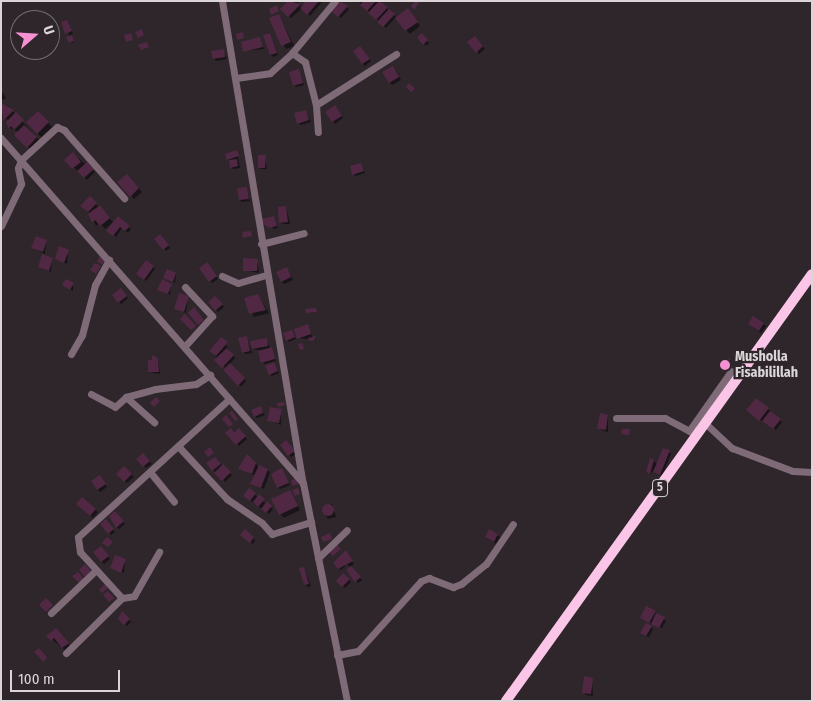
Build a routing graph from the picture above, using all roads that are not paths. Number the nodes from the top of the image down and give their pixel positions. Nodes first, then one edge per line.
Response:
1 (222, 1) edge
2 (335, 1) edge
3 (292, 53) junction
4 (396, 54) dead end
5 (236, 78) junction
6 (316, 106) junction
7 (318, 132) dead end
8 (1, 138) edge
9 (21, 160) junction
10 (124, 198) dead end
11 (1, 226) edge
12 (304, 233) dead end
13 (261, 244) junction
14 (109, 260) junction
15 (812, 274) edge
16 (266, 275) junction
17 (222, 276) dead end
18 (185, 287) dead end
19 (185, 346) junction
20 (71, 354) dead end
21 (731, 371) dead end
22 (210, 375) junction
23 (90, 394) dead end
24 (126, 397) junction
25 (229, 399) junction
26 (616, 418) dead end
27 (154, 422) dead end
28 (705, 423) junction
29 (693, 433) junction
30 (178, 446) junction
31 (150, 472) junction
32 (812, 472) edge
33 (303, 483) junction
34 (174, 502) dead end
35 (311, 522) junction
36 (513, 524) dead end
37 (347, 530) dead end
38 (159, 552) dead end
39 (318, 558) junction
40 (96, 570) junction
41 (122, 598) junction
42 (51, 613) dead end
43 (66, 654) dead end
44 (338, 656) junction
45 (347, 701) edge
46 (506, 701) edge

1 - 5 street
2 - 3 street
3 - 5 street
3 - 6 street
4 - 6 street
5 - 13 street
6 - 7 street
8 - 9 street
9 - 10 street
9 - 11 street
9 - 14 street
12 - 13 street
13 - 16 street
14 - 19 street
14 - 20 street
15 - 28 highway, 5
16 - 17 street
16 - 33 street
18 - 19 street
19 - 22 street
21 - 29 street
22 - 24 street
22 - 25 street
23 - 24 street
24 - 27 street
25 - 30 street
25 - 33 street
26 - 29 street
28 - 29 highway, 5
28 - 32 street
29 - 46 highway, 5
30 - 31 street
30 - 35 street
31 - 34 street
31 - 40 street
33 - 35 street
35 - 39 street
36 - 44 street
37 - 39 street
38 - 41 street
39 - 44 street
40 - 41 street
40 - 42 street
41 - 43 street
44 - 45 street

